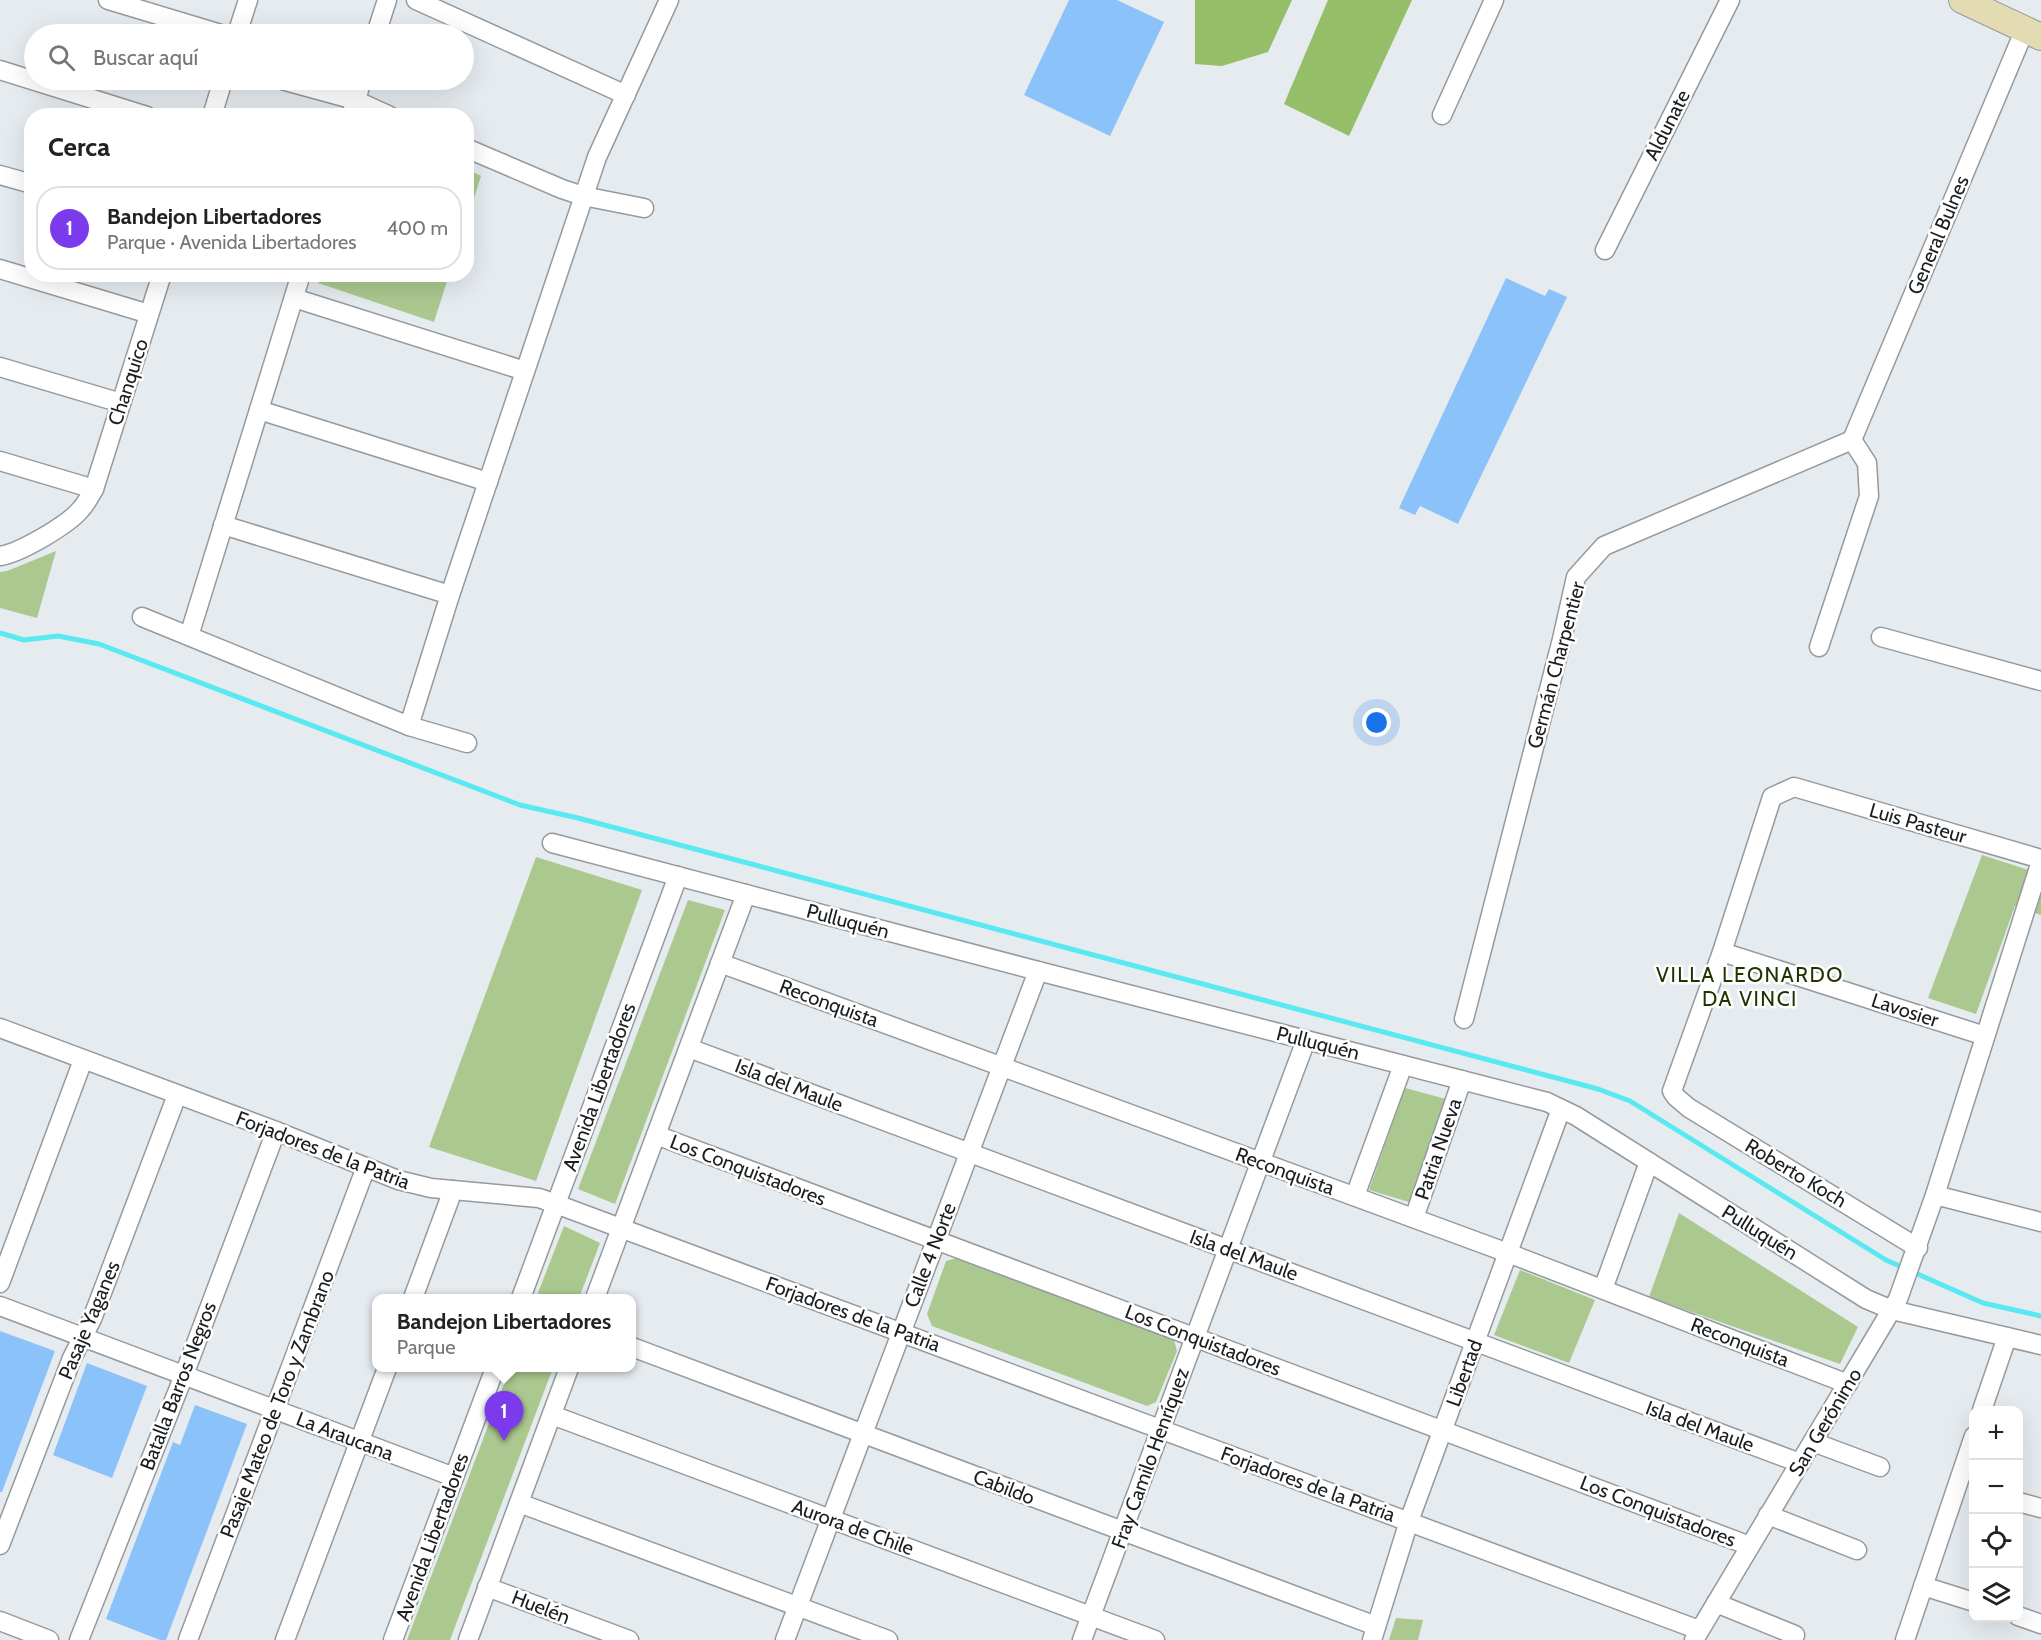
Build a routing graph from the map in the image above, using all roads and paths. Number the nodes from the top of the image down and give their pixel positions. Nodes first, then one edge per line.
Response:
1 (108, 0) edge
2 (248, 0) edge
3 (387, 0) edge
4 (416, 0) edge
5 (669, 0) edge
6 (1494, 0) edge
7 (1730, 0) edge
8 (1962, 0) edge
9 (188, 24) edge
10 (240, 24) edge
11 (379, 24) edge
12 (469, 24) edge
13 (474, 26) edge
14 (2033, 33) edge
15 (0, 70) edge
16 (24, 78) edge
17 (64, 90) edge
18 (220, 90) edge
19 (307, 90) edge
20 (359, 90) edge
21 (626, 95) junction
22 (121, 108) edge
23 (214, 108) edge
24 (353, 108) edge
25 (1442, 115) dead end
26 (474, 151) edge
27 (0, 175) edge
28 (24, 182) edge
29 (583, 196) junction
30 (644, 208) dead end
31 (1605, 250) dead end
32 (0, 269) edge
33 (24, 276) edge
34 (43, 282) edge
35 (159, 282) edge
36 (299, 282) edge
37 (294, 298) junction
38 (149, 314) junction
39 (0, 367) edge
40 (525, 370) junction
41 (121, 403) junction
42 (259, 410) junction
43 (1852, 440) junction
44 (0, 461) edge
45 (488, 482) junction
46 (94, 489) junction
47 (223, 525) junction
48 (0, 556) edge
49 (450, 595) junction
50 (142, 617) dead end
51 (189, 636) junction
52 (1881, 637) dead end
53 (1819, 647) dead end
54 (2041, 681) edge
55 (409, 726) junction
56 (467, 742) dead end
57 (552, 843) dead end
58 (2041, 860) edge
59 (678, 876) junction
60 (746, 894) junction
61 (1722, 952) junction
62 (720, 963) junction
63 (1038, 972) junction
64 (1464, 1018) dead end
65 (0, 1028) edge
66 (1985, 1036) junction
67 (1306, 1040) junction
68 (689, 1048) junction
69 (83, 1060) junction
70 (1403, 1065) junction
71 (1002, 1066) junction
72 (1462, 1080) junction
73 (177, 1095) junction
74 (1561, 1108) junction
75 (276, 1131) junction
76 (656, 1135) junction
77 (969, 1153) junction
78 (1261, 1162) junction
79 (1649, 1162) junction
80 (366, 1167) junction
81 (453, 1190) junction
82 (1935, 1195) junction
83 (1355, 1196) junction
84 (556, 1204) junction
85 (1414, 1218) junction
86 (2041, 1222) edge
87 (621, 1228) junction
88 (936, 1240) junction
89 (1228, 1249) junction
90 (1916, 1252) junction
91 (1508, 1253) junction
92 (0, 1283) edge
93 (1603, 1289) junction
94 (415, 1294) edge
95 (523, 1294) edge
96 (597, 1294) edge
97 (0, 1306) edge
98 (1892, 1310) junction
99 (901, 1332) junction
100 (83, 1337) junction
101 (1195, 1337) junction
102 (2007, 1337) junction
103 (1475, 1342) junction
104 (2041, 1345) edge
105 (636, 1349) edge
106 (386, 1372) edge
107 (493, 1372) edge
108 (568, 1372) edge
109 (183, 1375) junction
110 (1848, 1384) junction
111 (1983, 1406) edge
112 (275, 1409) junction
113 (552, 1415) junction
114 (1161, 1429) junction
115 (1442, 1430) junction
116 (863, 1434) junction
117 (360, 1441) junction
118 (1813, 1442) junction
119 (1970, 1460) edge
120 (1800, 1463) junction
121 (1880, 1467) dead end
122 (454, 1477) junction
123 (1965, 1487) edge
124 (519, 1503) junction
125 (2023, 1503) edge
126 (2041, 1508) edge
127 (1768, 1515) junction
128 (831, 1519) junction
129 (1409, 1521) junction
130 (1123, 1532) junction
131 (0, 1545) edge
132 (1750, 1546) junction
133 (1857, 1550) dead end
134 (1923, 1586) junction
135 (488, 1587) junction
136 (1969, 1600) edge
137 (1716, 1603) junction
138 (798, 1606) junction
139 (1091, 1616) junction
140 (2023, 1617) edge
141 (0, 1621) edge
142 (2041, 1624) edge
143 (1374, 1633) edge
144 (1696, 1635) edge
145 (1795, 1635) dead end
146 (49, 1640) edge
147 (79, 1640) edge
148 (188, 1640) edge
149 (285, 1640) edge
150 (393, 1640) edge
151 (468, 1640) edge
152 (629, 1640) edge
153 (785, 1640) edge
154 (888, 1640) edge
155 (1082, 1640) edge
156 (1155, 1640) edge
157 (1905, 1640) edge

1 - 9 street
2 - 10 street
3 - 11 street
4 - 12 street
5 - 21 street
6 - 25 street
7 - 31 street, Aldunate
8 - 14 main road
13 - 21 street
14 - 43 street, General Bulnes
15 - 16 street
17 - 22 street
18 - 23 street
19 - 24 street
20 - 24 street
21 - 29 street
26 - 29 street
27 - 28 street
29 - 30 street
29 - 40 street
32 - 33 street
34 - 38 street
35 - 38 street, Chanquico
36 - 37 street
37 - 40 street
37 - 42 street
38 - 41 street, Chanquico
39 - 41 street
40 - 45 street
41 - 46 street, Chanquico
42 - 45 street
42 - 47 street
43 - 53 street
43 - 64 street, Germán Charpentier
44 - 46 street
45 - 49 street
46 - 48 street, Chanquico
47 - 49 street
47 - 51 street
49 - 55 street
50 - 51 street
51 - 55 street
52 - 54 street
55 - 56 street
57 - 59 street, Pulluquén
58 - 61 street, Luis Pasteur
58 - 66 street, San Gerónimo
59 - 60 street, Pulluquén
59 - 84 street, Avenida Libertadores
60 - 62 street
60 - 63 street, Pulluquén
61 - 66 street, Lavosier
61 - 90 street, Roberto Koch
62 - 68 street
62 - 71 street, Reconquista
63 - 67 street, Pulluquén
63 - 71 street, Calle 4 Norte
65 - 69 street, Forjadores de la Patria
66 - 82 street, San Gerónimo
67 - 70 street, Pulluquén
67 - 78 street, Fray Camilo Henríquez
68 - 76 street
68 - 77 street, Isla del Maule
69 - 73 street, Forjadores de la Patria
69 - 92 street
70 - 72 street, Pulluquén
70 - 83 street
71 - 77 street, Calle 4 Norte
71 - 78 street, Reconquista
72 - 74 street, Pulluquén
72 - 85 street, Patria Nueva
73 - 75 street, Forjadores de la Patria
73 - 100 street, Pasaje Yaganes
74 - 79 street, Pulluquén
74 - 91 street, Libertad
75 - 80 street, Forjadores de la Patria
75 - 109 street, Batalla Barros Negros
76 - 87 street
76 - 88 street, Los Conquistadores
77 - 88 street, Calle 4 Norte
77 - 89 street, Isla del Maule
78 - 83 street, Reconquista
78 - 89 street, Fray Camilo Henríquez
79 - 93 street
79 - 98 street, Pulluquén
80 - 81 street, Forjadores de la Patria
80 - 112 street, Pasaje Mateo de Toro y Zambrano
81 - 84 street, Forjadores de la Patria
81 - 94 street
82 - 86 street
82 - 90 street, San Gerónimo
83 - 85 street, Reconquista
84 - 87 street, Forjadores de la Patria
84 - 95 street, Avenida Libertadores
85 - 91 street, Reconquista
87 - 96 street
87 - 99 street, Forjadores de la Patria
88 - 99 street, Calle 4 Norte
88 - 101 street, Los Conquistadores
89 - 101 street, Fray Camilo Henríquez
89 - 103 street, Isla del Maule
90 - 98 street, San Gerónimo
91 - 93 street, Reconquista
91 - 103 street, Libertad
93 - 110 street, Reconquista
97 - 100 street, La Araucana
98 - 102 street, Pulluquén
98 - 110 street, San Gerónimo
99 - 114 street, Forjadores de la Patria
99 - 116 street, Calle 4 Norte
100 - 109 street, La Araucana
100 - 131 street, Pasaje Yaganes
101 - 114 street, Fray Camilo Henríquez
101 - 115 street, Los Conquistadores
102 - 104 street, Pulluquén
102 - 111 street
103 - 115 street, Libertad
103 - 120 street, Isla del Maule
105 - 116 street, Cabildo
106 - 117 street
107 - 122 street, Avenida Libertadores
108 - 113 street
109 - 112 street, La Araucana
109 - 147 street, Batalla Barros Negros
110 - 118 street, San Gerónimo
112 - 117 street, La Araucana
112 - 148 street, Pasaje Mateo de Toro y Zambrano
113 - 124 street
113 - 128 street, Aurora de Chile
114 - 129 street, Forjadores de la Patria
114 - 130 street, Fray Camilo Henríquez
115 - 129 street, Libertad
115 - 132 street, Los Conquistadores
116 - 128 street, Calle 4 Norte
116 - 130 street, Cabildo
117 - 122 street, La Araucana
117 - 149 street
118 - 120 street, San Gerónimo
118 - 121 street
119 - 123 street
120 - 127 street, San Gerónimo
122 - 150 street, Avenida Libertadores
123 - 134 street
124 - 135 street
124 - 138 street
125 - 126 street
127 - 132 street, San Gerónimo
127 - 133 street
128 - 138 street, Calle 4 Norte
128 - 139 street, Aurora de Chile
129 - 143 street, Libertad
129 - 144 street, Forjadores de la Patria
130 - 139 street, Fray Camilo Henríquez
130 - 143 street, Cabildo
132 - 137 street, San Gerónimo
134 - 136 street
134 - 157 street
135 - 151 street
135 - 152 street, Huelén
137 - 144 street, San Gerónimo
137 - 145 street
138 - 153 street, Calle 4 Norte
138 - 154 street
139 - 155 street, Fray Camilo Henríquez
139 - 156 street, Aurora de Chile
140 - 142 street
141 - 146 street

